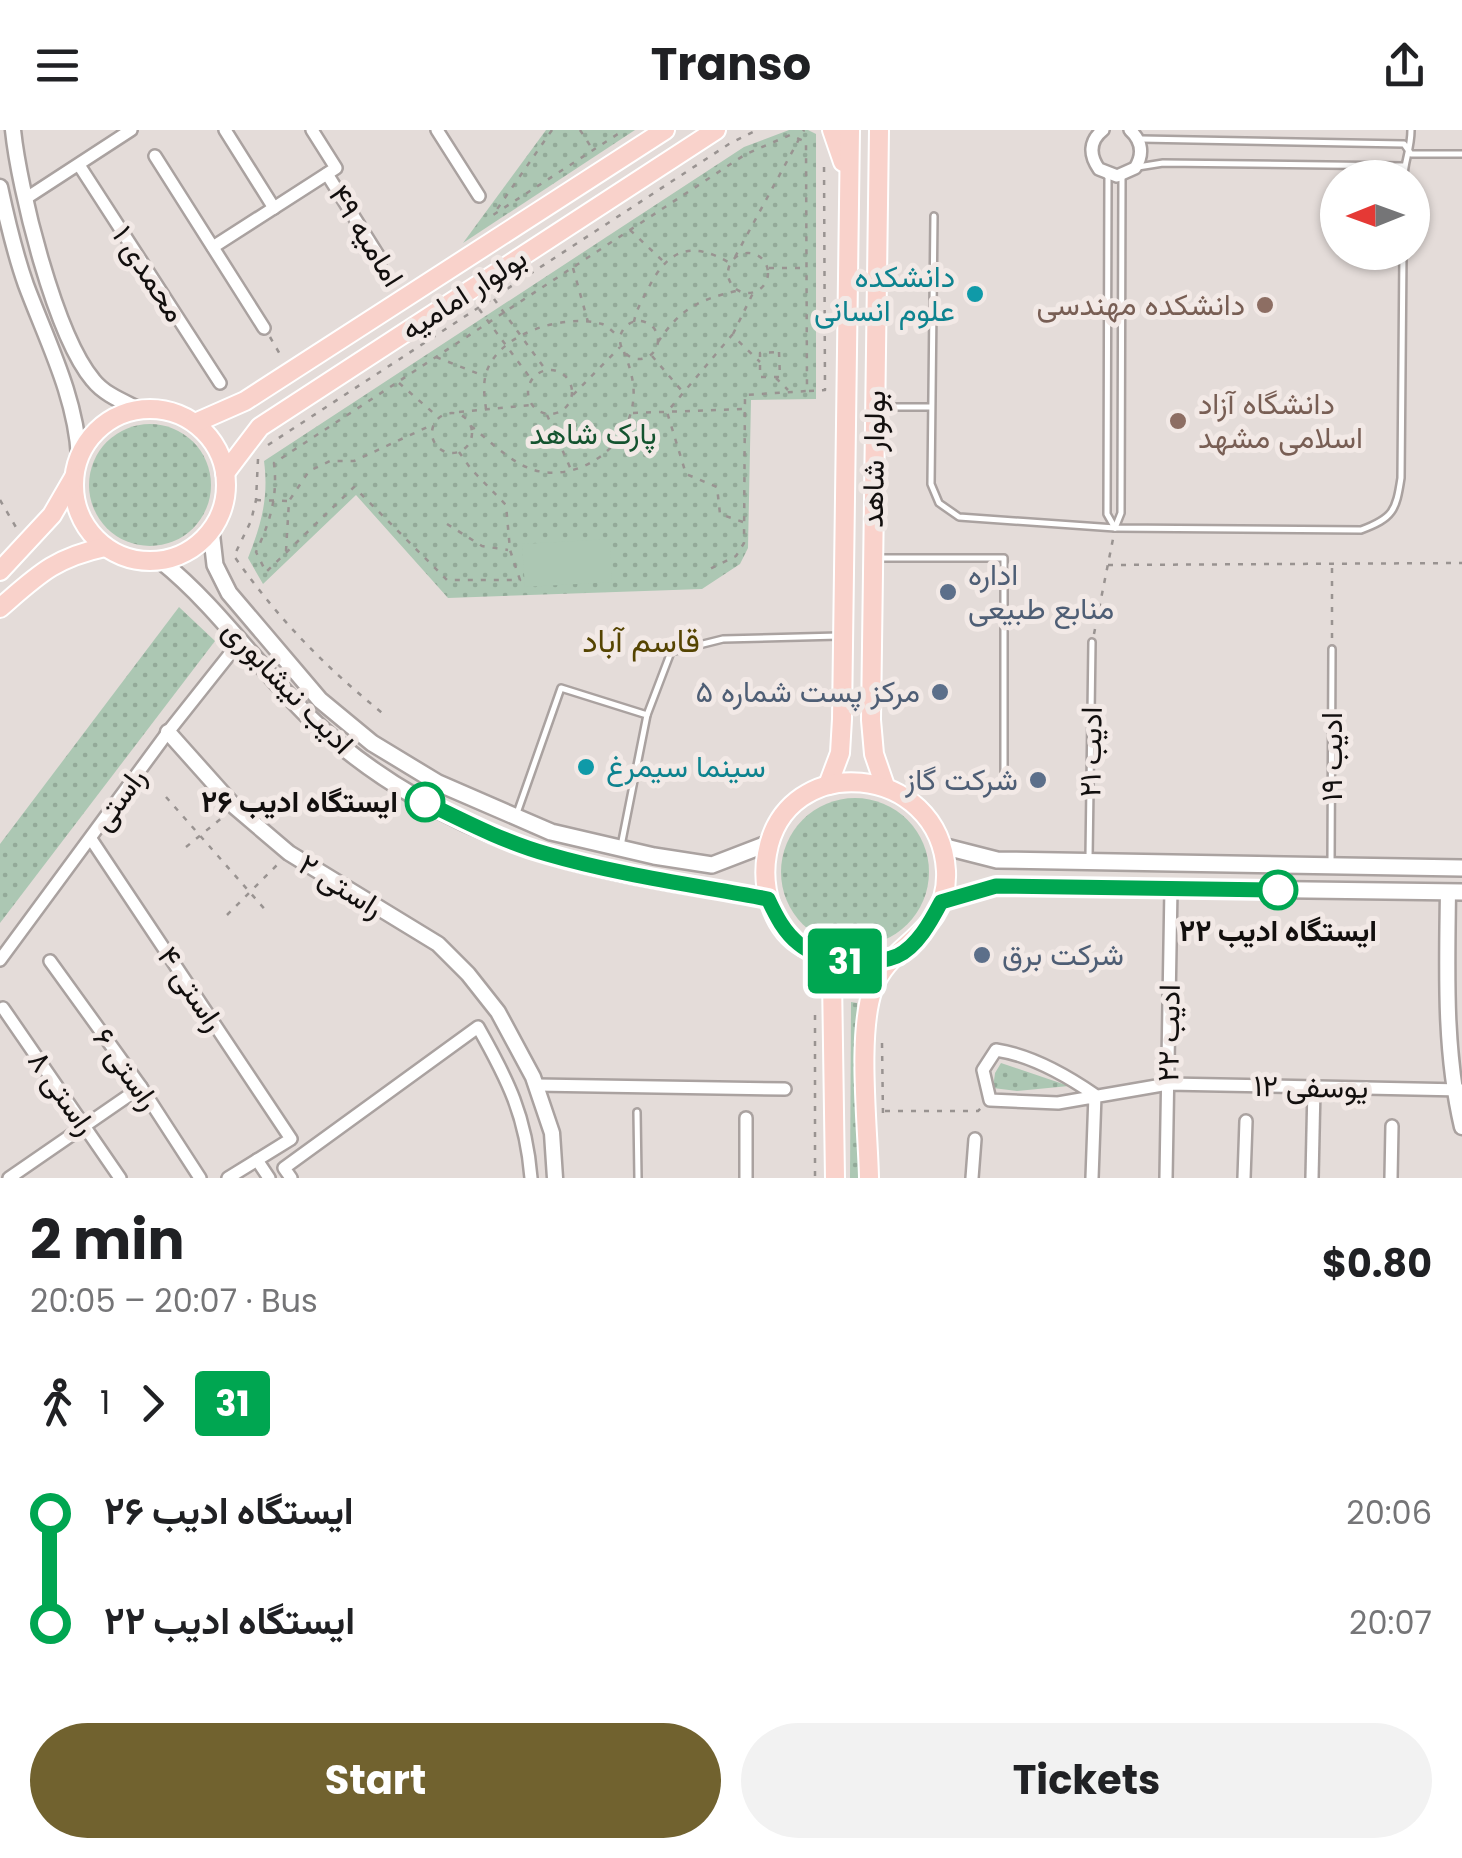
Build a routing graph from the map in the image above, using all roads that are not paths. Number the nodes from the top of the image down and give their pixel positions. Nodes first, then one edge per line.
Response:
1 (13, 130) edge
2 (131, 130) edge
3 (225, 130) edge
4 (312, 130) edge
5 (436, 130) edge
6 (665, 130) edge
7 (716, 130) edge
8 (832, 130) edge
9 (850, 130) edge
10 (882, 130) edge
11 (1103, 130) edge
12 (1411, 130) edge
13 (1134, 134) edge
14 (1411, 154) junction
15 (1462, 154) edge
16 (155, 156) dead end
17 (1408, 160) edge
18 (79, 165) junction
19 (1320, 165) edge
20 (1099, 169) junction
21 (332, 171) junction
22 (1129, 171) junction
23 (0, 187) edge
24 (850, 187) junction
25 (479, 196) road end
26 (25, 199) junction
27 (274, 208) junction
28 (3, 213) edge
29 (934, 216) dead end
30 (213, 247) junction
31 (381, 260) road end
32 (1403, 270) edge
33 (264, 328) road end
34 (220, 383) dead end
35 (875, 407) junction
36 (930, 407) junction
37 (138, 409) junction
38 (195, 423) junction
39 (78, 457) junction
40 (225, 473) junction
41 (74, 476) junction
42 (1115, 528) junction
43 (212, 530) junction
44 (104, 546) junction
45 (873, 558) junction
46 (162, 560) junction
47 (0, 571) edge
48 (0, 608) edge
49 (844, 636) junction
50 (241, 640) junction
51 (1092, 642) road end
52 (1332, 649) road end
53 (646, 715) junction
54 (168, 732) junction
55 (1004, 781) dead end
56 (828, 785) junction
57 (884, 786) junction
58 (516, 816) junction
59 (91, 839) junction
60 (768, 843) junction
61 (942, 846) junction
62 (621, 850) junction
63 (1089, 862) junction
64 (1331, 866) junction
65 (1462, 868) edge
66 (1171, 888) junction
67 (1455, 892) edge
68 (768, 899) junction
69 (941, 902) junction
70 (806, 949) junction
71 (898, 956) junction
72 (0, 960) edge
73 (50, 961) dead end
74 (3, 1008) dead end
75 (1168, 1084) junction
76 (536, 1085) junction
77 (140, 1087) junction
78 (1314, 1087) junction
79 (785, 1089) road end
80 (1458, 1090) edge
81 (1095, 1095) junction
82 (638, 1112) dead end
83 (746, 1118) dead end
84 (1246, 1121) dead end
85 (85, 1125) junction
86 (1392, 1126) dead end
87 (1462, 1127) edge
88 (975, 1139) dead end
89 (258, 1160) junction
90 (0, 1168) edge
91 (8, 1178) edge
92 (120, 1178) edge
93 (200, 1178) edge
94 (228, 1178) edge
95 (269, 1178) edge
96 (291, 1178) edge
97 (531, 1178) edge
98 (555, 1178) edge
99 (638, 1178) edge
100 (746, 1178) edge
101 (834, 1178) edge
102 (869, 1178) edge
103 (972, 1178) edge
104 (1092, 1178) edge
105 (1166, 1178) edge
106 (1244, 1178) edge
107 (1312, 1178) edge
108 (1392, 1178) edge

1 - 26 street
2 - 18 street
3 - 27 street
4 - 21 street, امامیه ۴۹
5 - 25 street
6 - 38 main road, بولوار امامیه
7 - 40 main road, بولوار امامیه
8 - 24 main road
9 - 24 main road, بولوار شاهد
10 - 35 main road, بولوار شاهد
11 - 20 street
12 - 14 lane
13 - 14 lane
13 - 22 street
14 - 15 lane
14 - 17 lane
16 - 30 street
18 - 26 street
18 - 34 street, محمدی ۱
19 - 22 lane
20 - 22 street
20 - 42 lane
21 - 27 street
21 - 31 street, امامیه ۴۹
22 - 42 lane
23 - 28 street
24 - 49 main road, بولوار شاهد
26 - 37 street
27 - 30 street
28 - 39 street
29 - 36 lane
30 - 33 street
32 - 42 lane
35 - 36 lane
35 - 45 main road, بولوار شاهد
36 - 42 lane
37 - 38 main road
37 - 39 main road
38 - 40 main road
39 - 41 main road
40 - 43 main road
41 - 44 main road
41 - 47 main road
43 - 46 main road
43 - 58 main road, ادیب نیشابوری
44 - 46 main road
44 - 48 main road
45 - 55 lane
45 - 57 main road, بولوار شاهد
46 - 50 main road, ادیب نیشابوری
49 - 53 lane
49 - 56 main road, بولوار شاهد
50 - 54 street, راستی
50 - 68 main road, ادیب نیشابوری
51 - 63 lane, ادیب ۲۱
52 - 64 lane, ادیب ۱۹
53 - 58 lane
53 - 62 lane
54 - 59 street, راستی
54 - 76 street, راستی ۲
56 - 57 main road
56 - 60 main road
57 - 61 main road
58 - 62 main road, ادیب نیشابوری
59 - 72 street, راستی
59 - 89 street, راستی ۴
60 - 62 main road, ادیب نیشابوری
60 - 68 main road
61 - 63 main road
61 - 69 main road
63 - 64 main road
64 - 65 main road
66 - 67 main road
66 - 69 main road
66 - 75 street, ادیب ۲۲
67 - 80 street
68 - 70 main road
69 - 71 main road
70 - 71 main road
70 - 101 main road
71 - 102 main road
73 - 77 street, راستی ۶
74 - 85 street, راستی ۸
75 - 78 street, یوسفی ۱۲
75 - 81 street, یوسفی ۱۲
75 - 105 street, ادیب ۲۲
76 - 79 street
76 - 98 street, راستی ۲
77 - 85 street
77 - 93 street, راستی ۶
78 - 80 street, یوسفی ۱۲
78 - 107 street
80 - 87 street
81 - 81 street, یوسفی ۱۲
81 - 104 street
82 - 99 lane
83 - 100 street
84 - 106 street
85 - 91 street
85 - 92 street, راستی ۸
86 - 108 street
88 - 103 street
89 - 94 street
89 - 95 street
90 - 91 street
96 - 97 street

